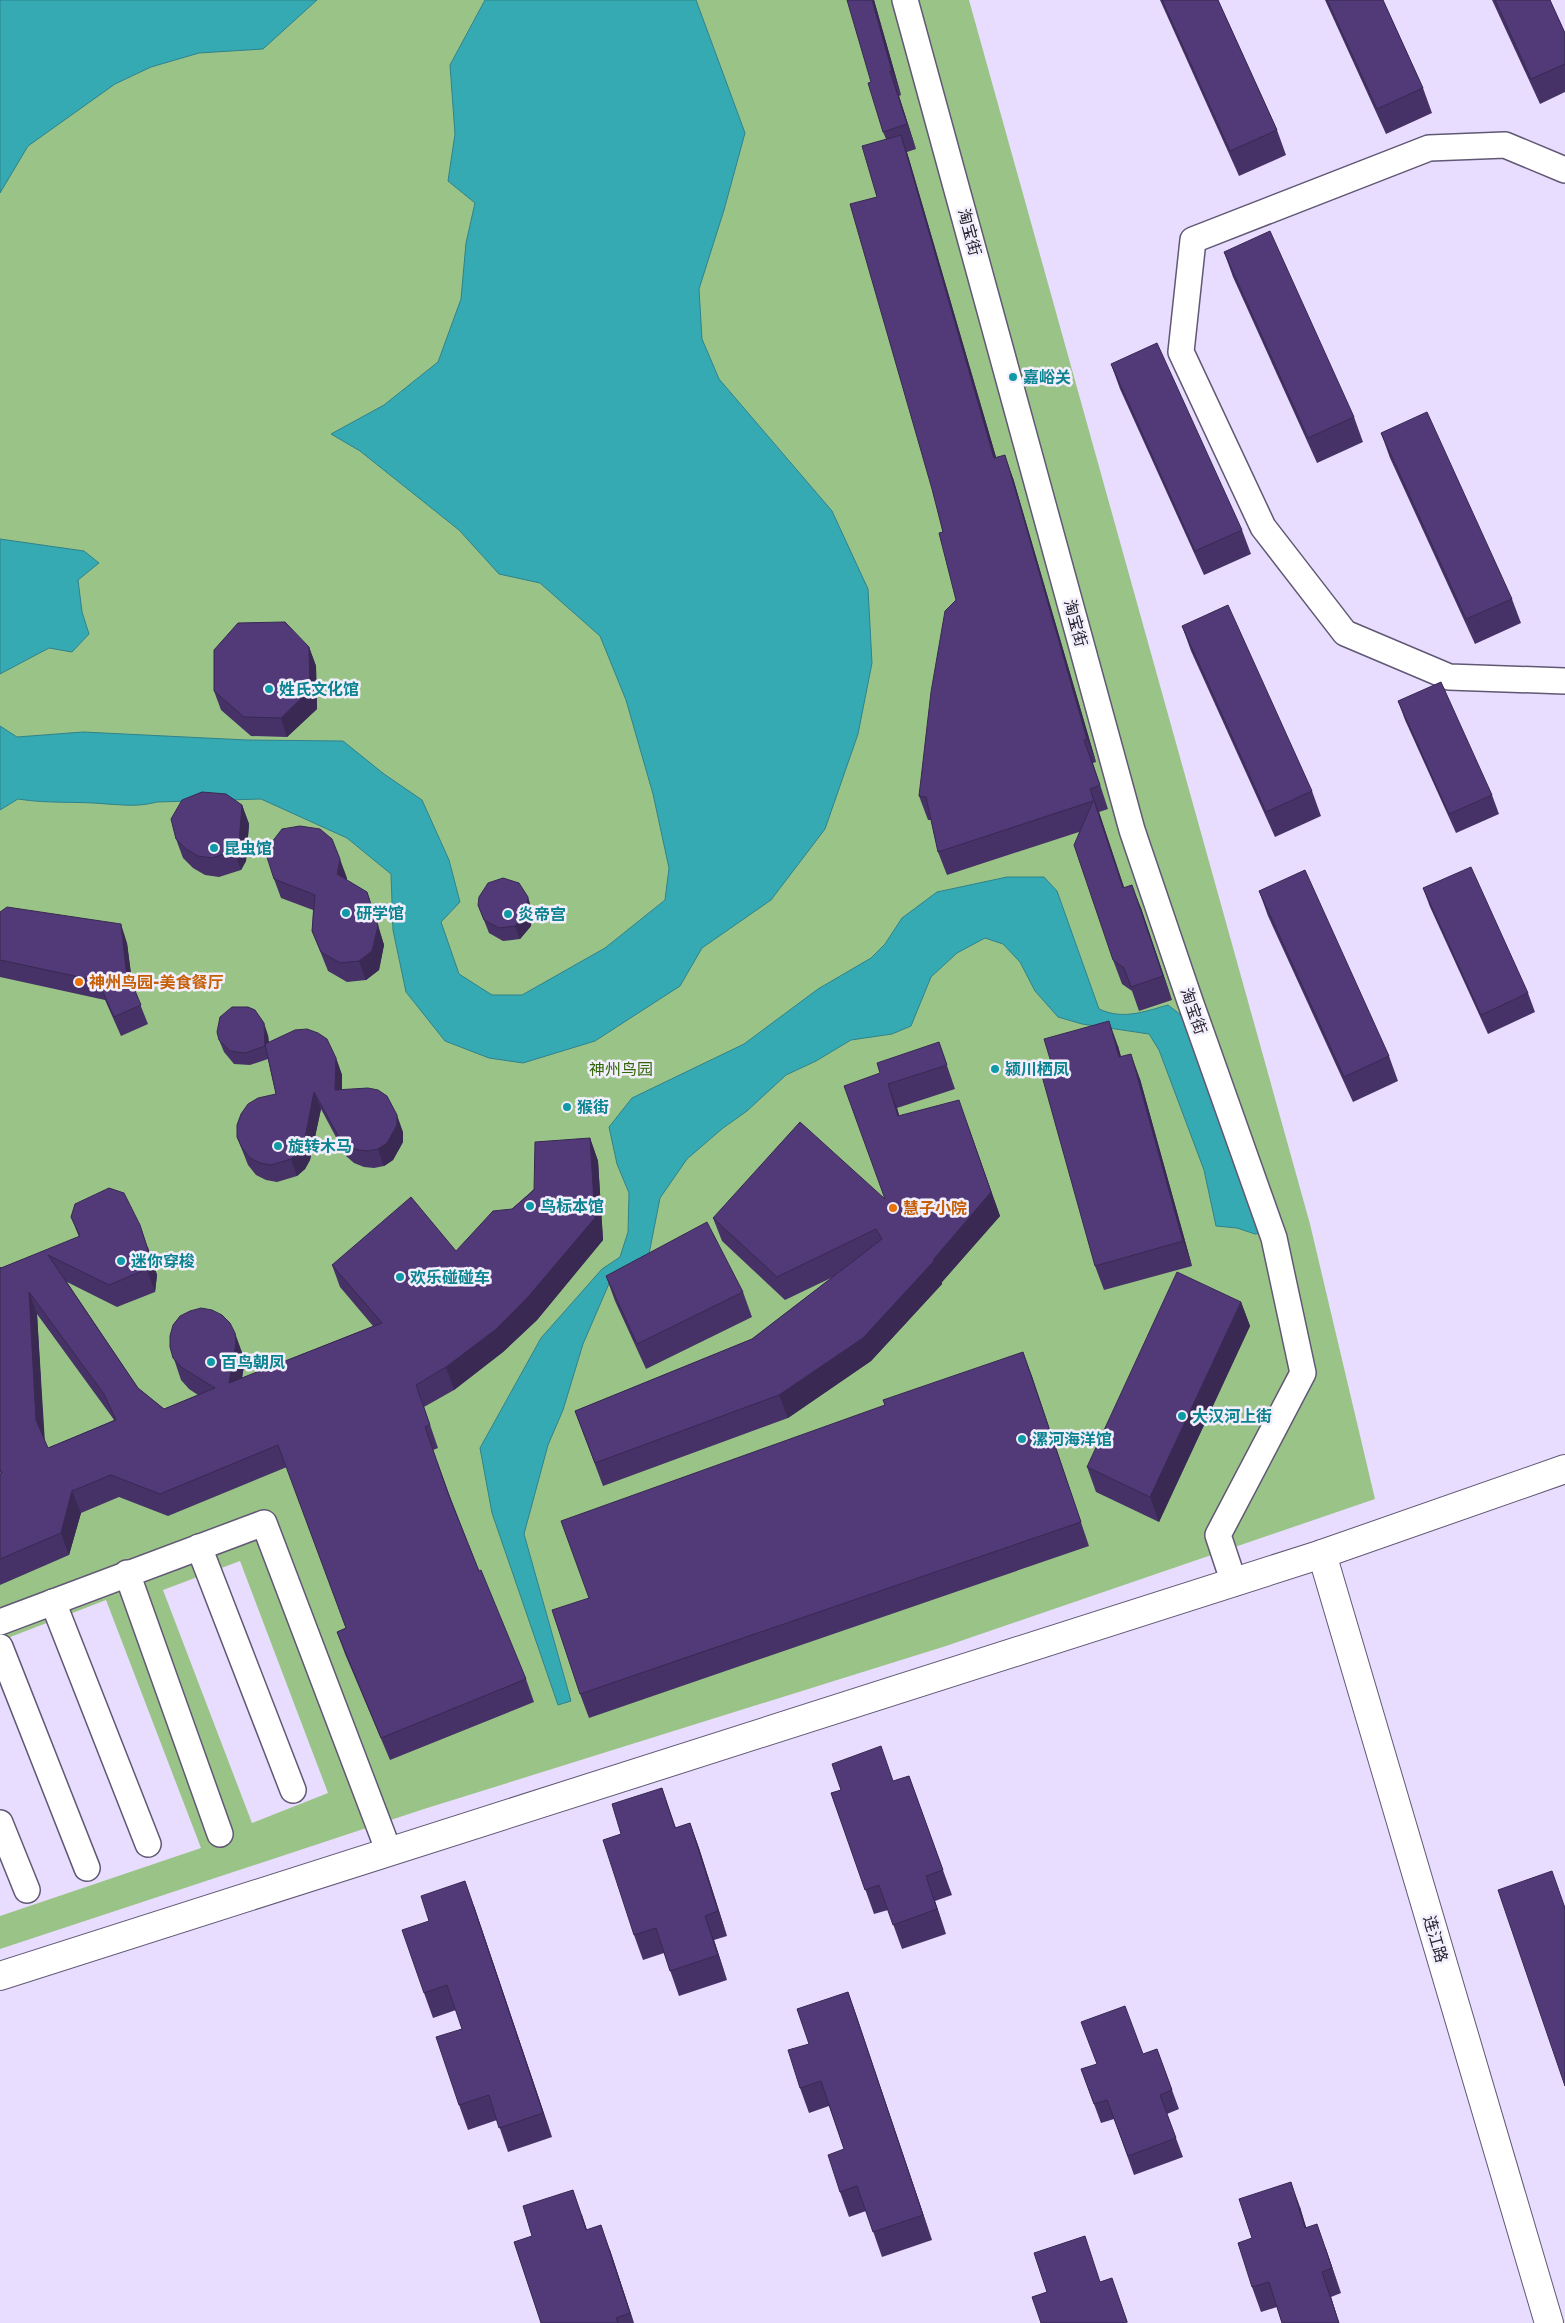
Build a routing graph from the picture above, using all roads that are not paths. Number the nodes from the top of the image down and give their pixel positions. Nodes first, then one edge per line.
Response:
1 (905, 0) edge
2 (1565, 170) edge
3 (1565, 682) edge
4 (1565, 1469) edge
5 (199, 1547) junction
6 (1322, 1554) junction
7 (127, 1573) junction
8 (1234, 1583) junction
9 (52, 1602) junction
10 (0, 1622) edge
11 (0, 1647) edge
12 (293, 1790) dead end
13 (0, 1823) edge
14 (220, 1834) dead end
15 (148, 1844) dead end
16 (389, 1852) junction
17 (87, 1868) dead end
18 (27, 1890) dead end
19 (0, 1976) edge
20 (1549, 2323) edge

1 - 8 street, 淘宝街
2 - 3 street
4 - 6 street
5 - 7 street
5 - 12 street
5 - 16 street
6 - 8 street
6 - 20 street, 连江路
7 - 9 street
7 - 14 street
8 - 16 street
9 - 10 street
9 - 15 street
11 - 17 street
13 - 18 street
16 - 19 street

